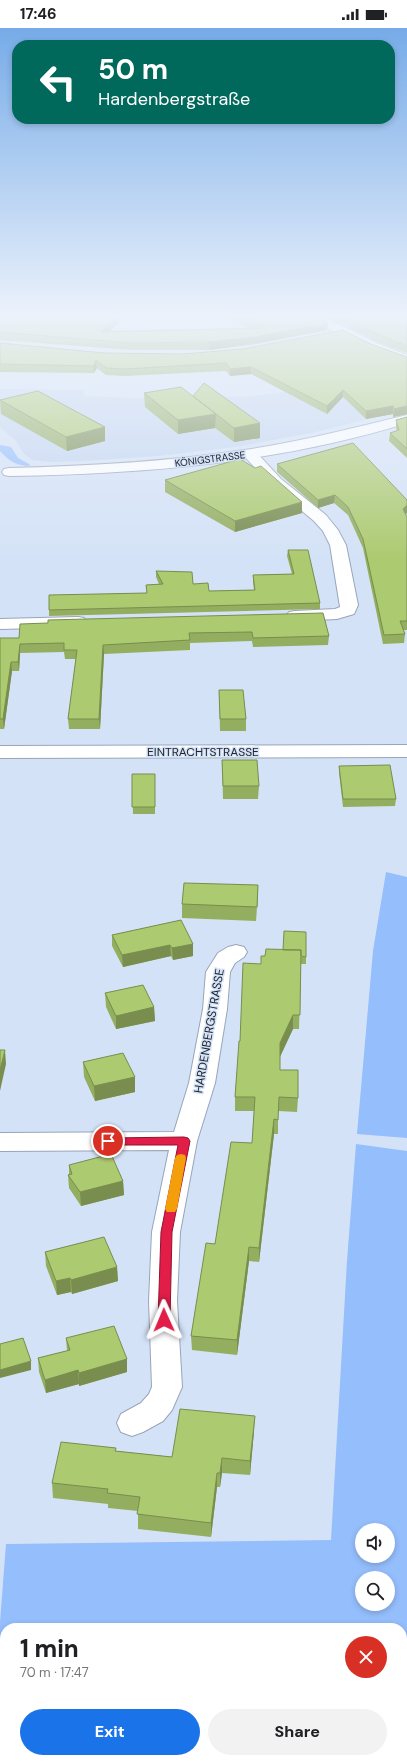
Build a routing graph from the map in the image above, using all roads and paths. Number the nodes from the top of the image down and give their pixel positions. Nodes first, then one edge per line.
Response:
1 (407, 419) edge
2 (250, 454) junction
3 (3, 471) edge
4 (280, 617) edge
5 (92, 621) edge
6 (0, 624) edge
7 (407, 751) edge
8 (0, 752) edge
9 (236, 952) dead end
10 (184, 1141) junction
11 (0, 1142) edge
12 (132, 1423) dead end

1 - 2 street, KÖNIGSTRASSE
2 - 3 street, KÖNIGSTRASSE
2 - 4 street
5 - 6 street
7 - 8 street, EINTRACHTSTRASSE
9 - 10 street, HARDENBERGSTRASSE
10 - 11 street
10 - 12 street, HARDENBERGSTRASSE

